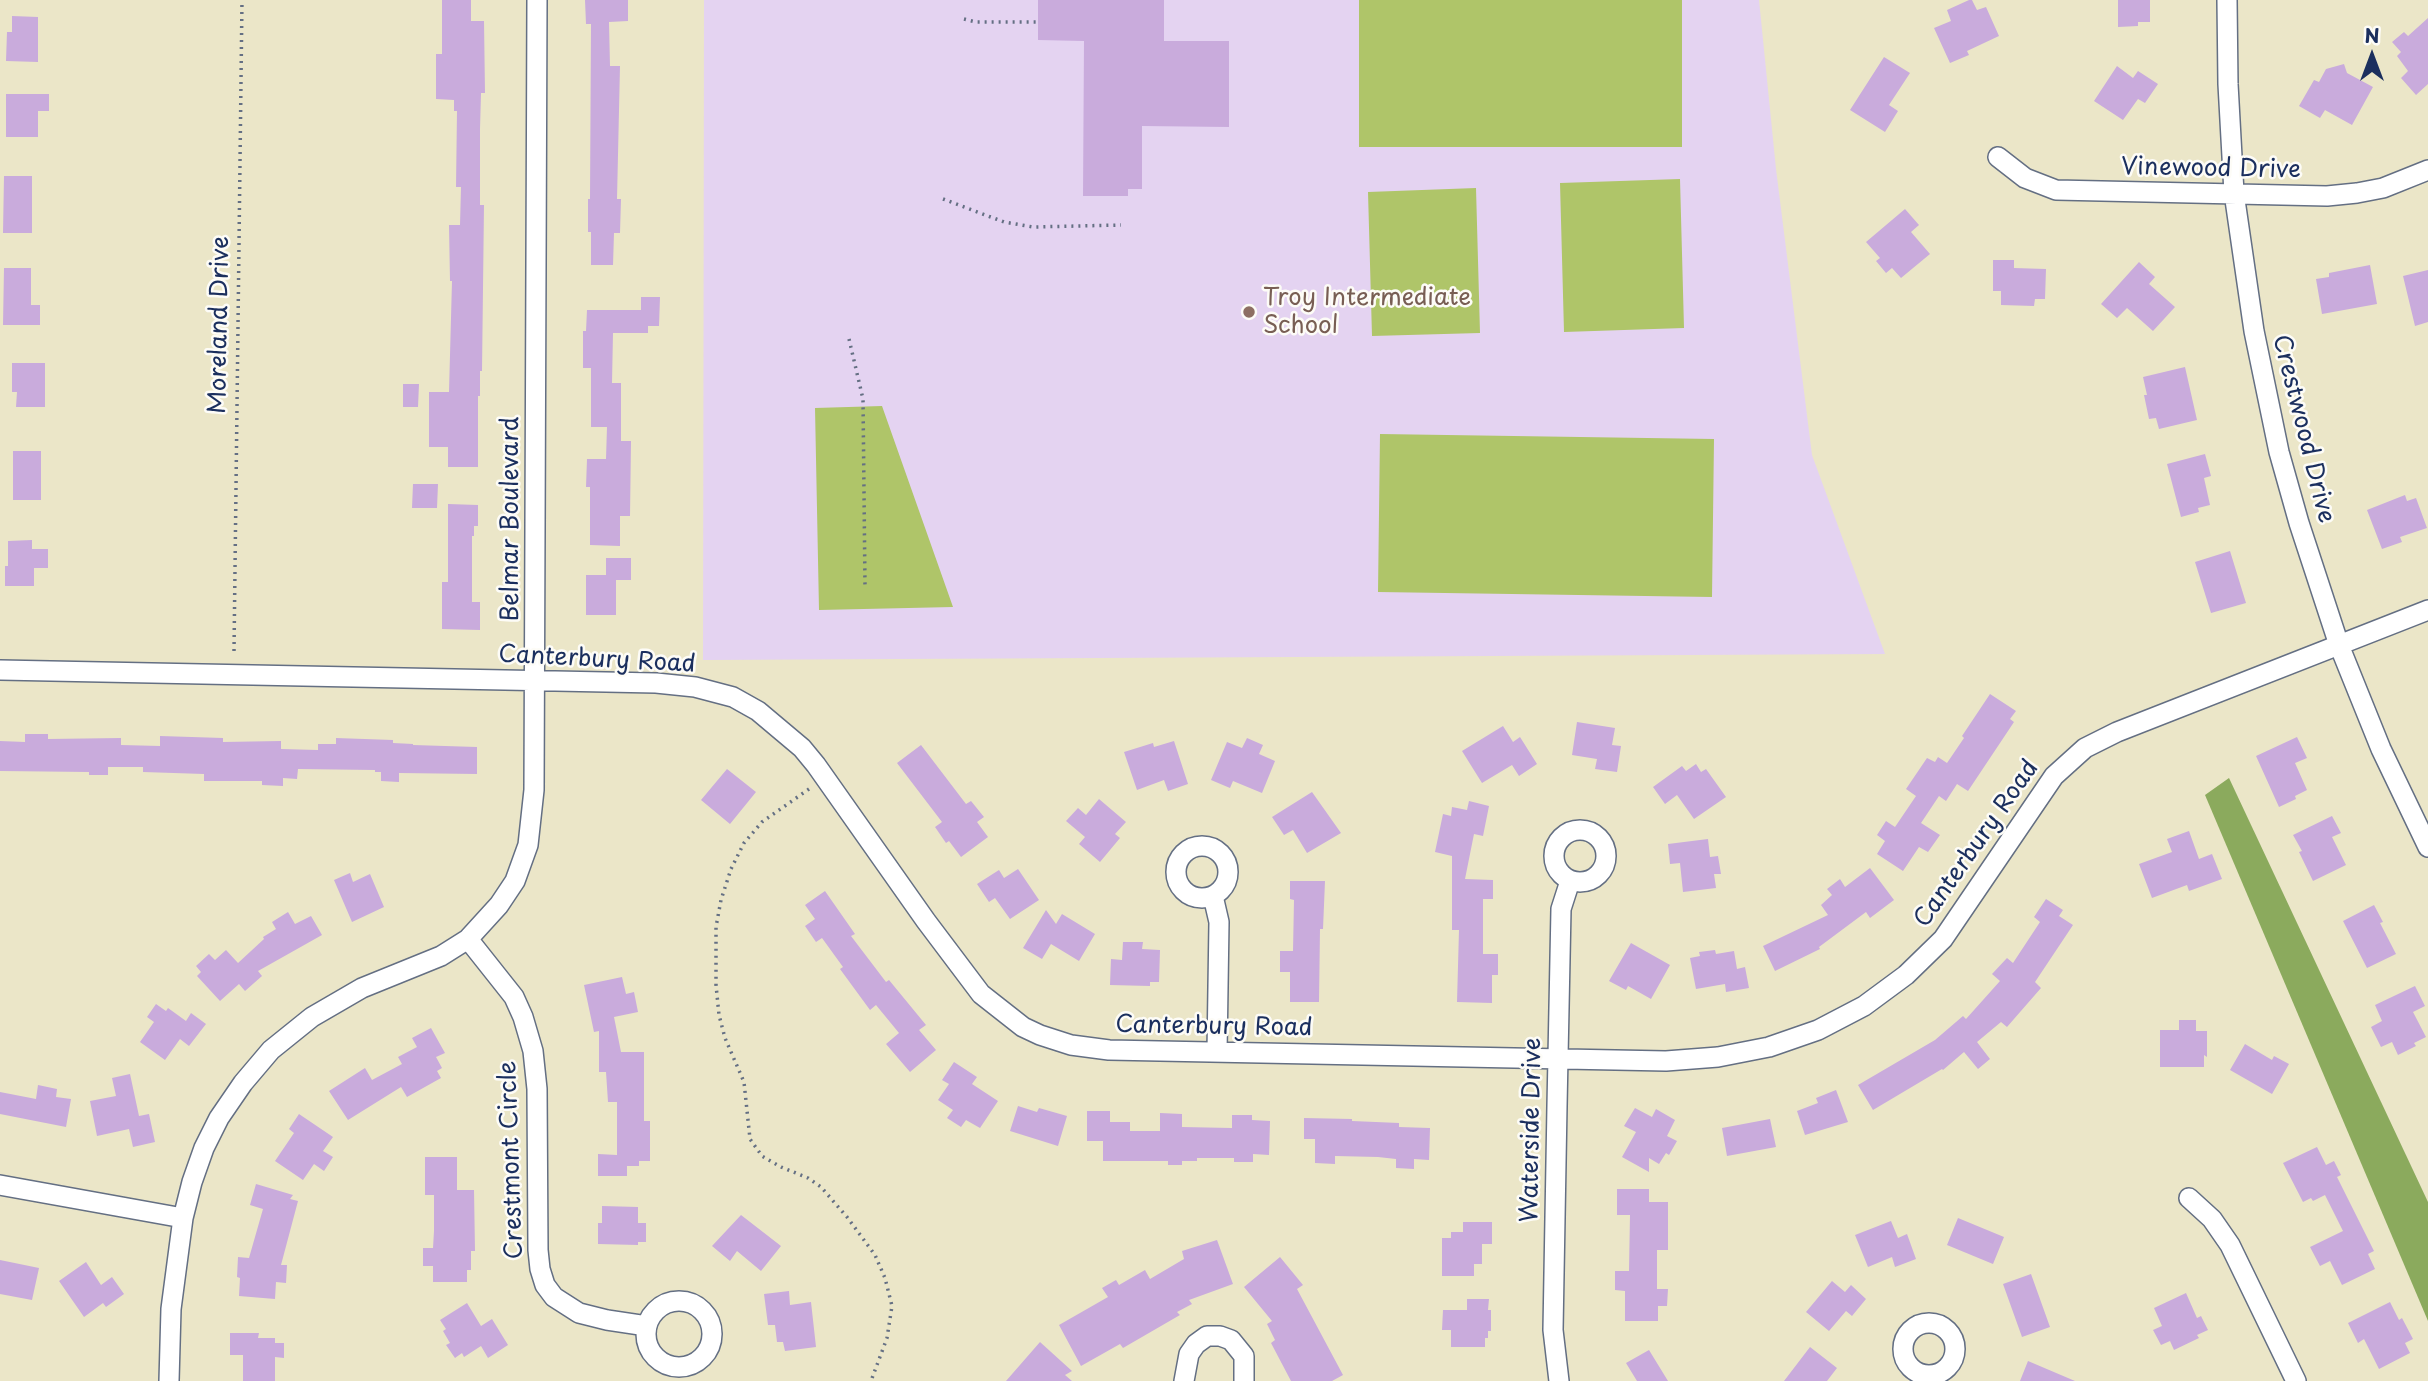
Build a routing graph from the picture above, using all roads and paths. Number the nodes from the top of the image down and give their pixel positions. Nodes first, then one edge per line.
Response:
1 (242, 0) edge
2 (537, 0) edge
3 (2227, 0) edge
4 (964, 19) dead end
5 (1038, 22) dead end
6 (1998, 157) dead end
7 (2428, 170) edge
8 (2234, 193) junction
9 (943, 199) dead end
10 (1121, 225) dead end
11 (849, 339) dead end
12 (865, 586) dead end
13 (2428, 610) edge
14 (2339, 645) junction
15 (234, 651) dead end
16 (0, 670) edge
17 (535, 680) junction
18 (814, 785) dead end
19 (2428, 847) edge
20 (1570, 881) dead end
21 (1213, 896) dead end
22 (468, 939) junction
23 (1217, 1052) junction
24 (1558, 1059) junction
25 (0, 1185) edge
26 (2189, 1198) dead end
27 (183, 1218) junction
28 (647, 1326) dead end
29 (169, 1381) edge
30 (871, 1381) edge
31 (1184, 1381) edge
32 (1244, 1381) edge
33 (1559, 1381) edge
34 (2297, 1381) edge

1 - 15 path, Moreland Drive
2 - 17 street, Belmar Boulevard
3 - 8 street, Crestwood Drive
4 - 5 path
6 - 8 street, Vinewood Drive
7 - 8 street, Vinewood Drive
8 - 14 street, Crestwood Drive
9 - 10 path
11 - 12 path
13 - 14 street, Canterbury Road
14 - 19 street, Crestwood Drive
14 - 24 street, Canterbury Road
16 - 17 street, Canterbury Road
17 - 22 street, Belmar Boulevard
17 - 23 street, Canterbury Road
18 - 30 path
20 - 24 street, Waterside Drive
21 - 23 street
22 - 27 street, Belmar Boulevard
22 - 28 street, Crestmont Circle
23 - 24 street, Canterbury Road
24 - 33 street, Waterside Drive
25 - 27 street
26 - 34 street
27 - 29 street, Belmar Boulevard
31 - 32 street

